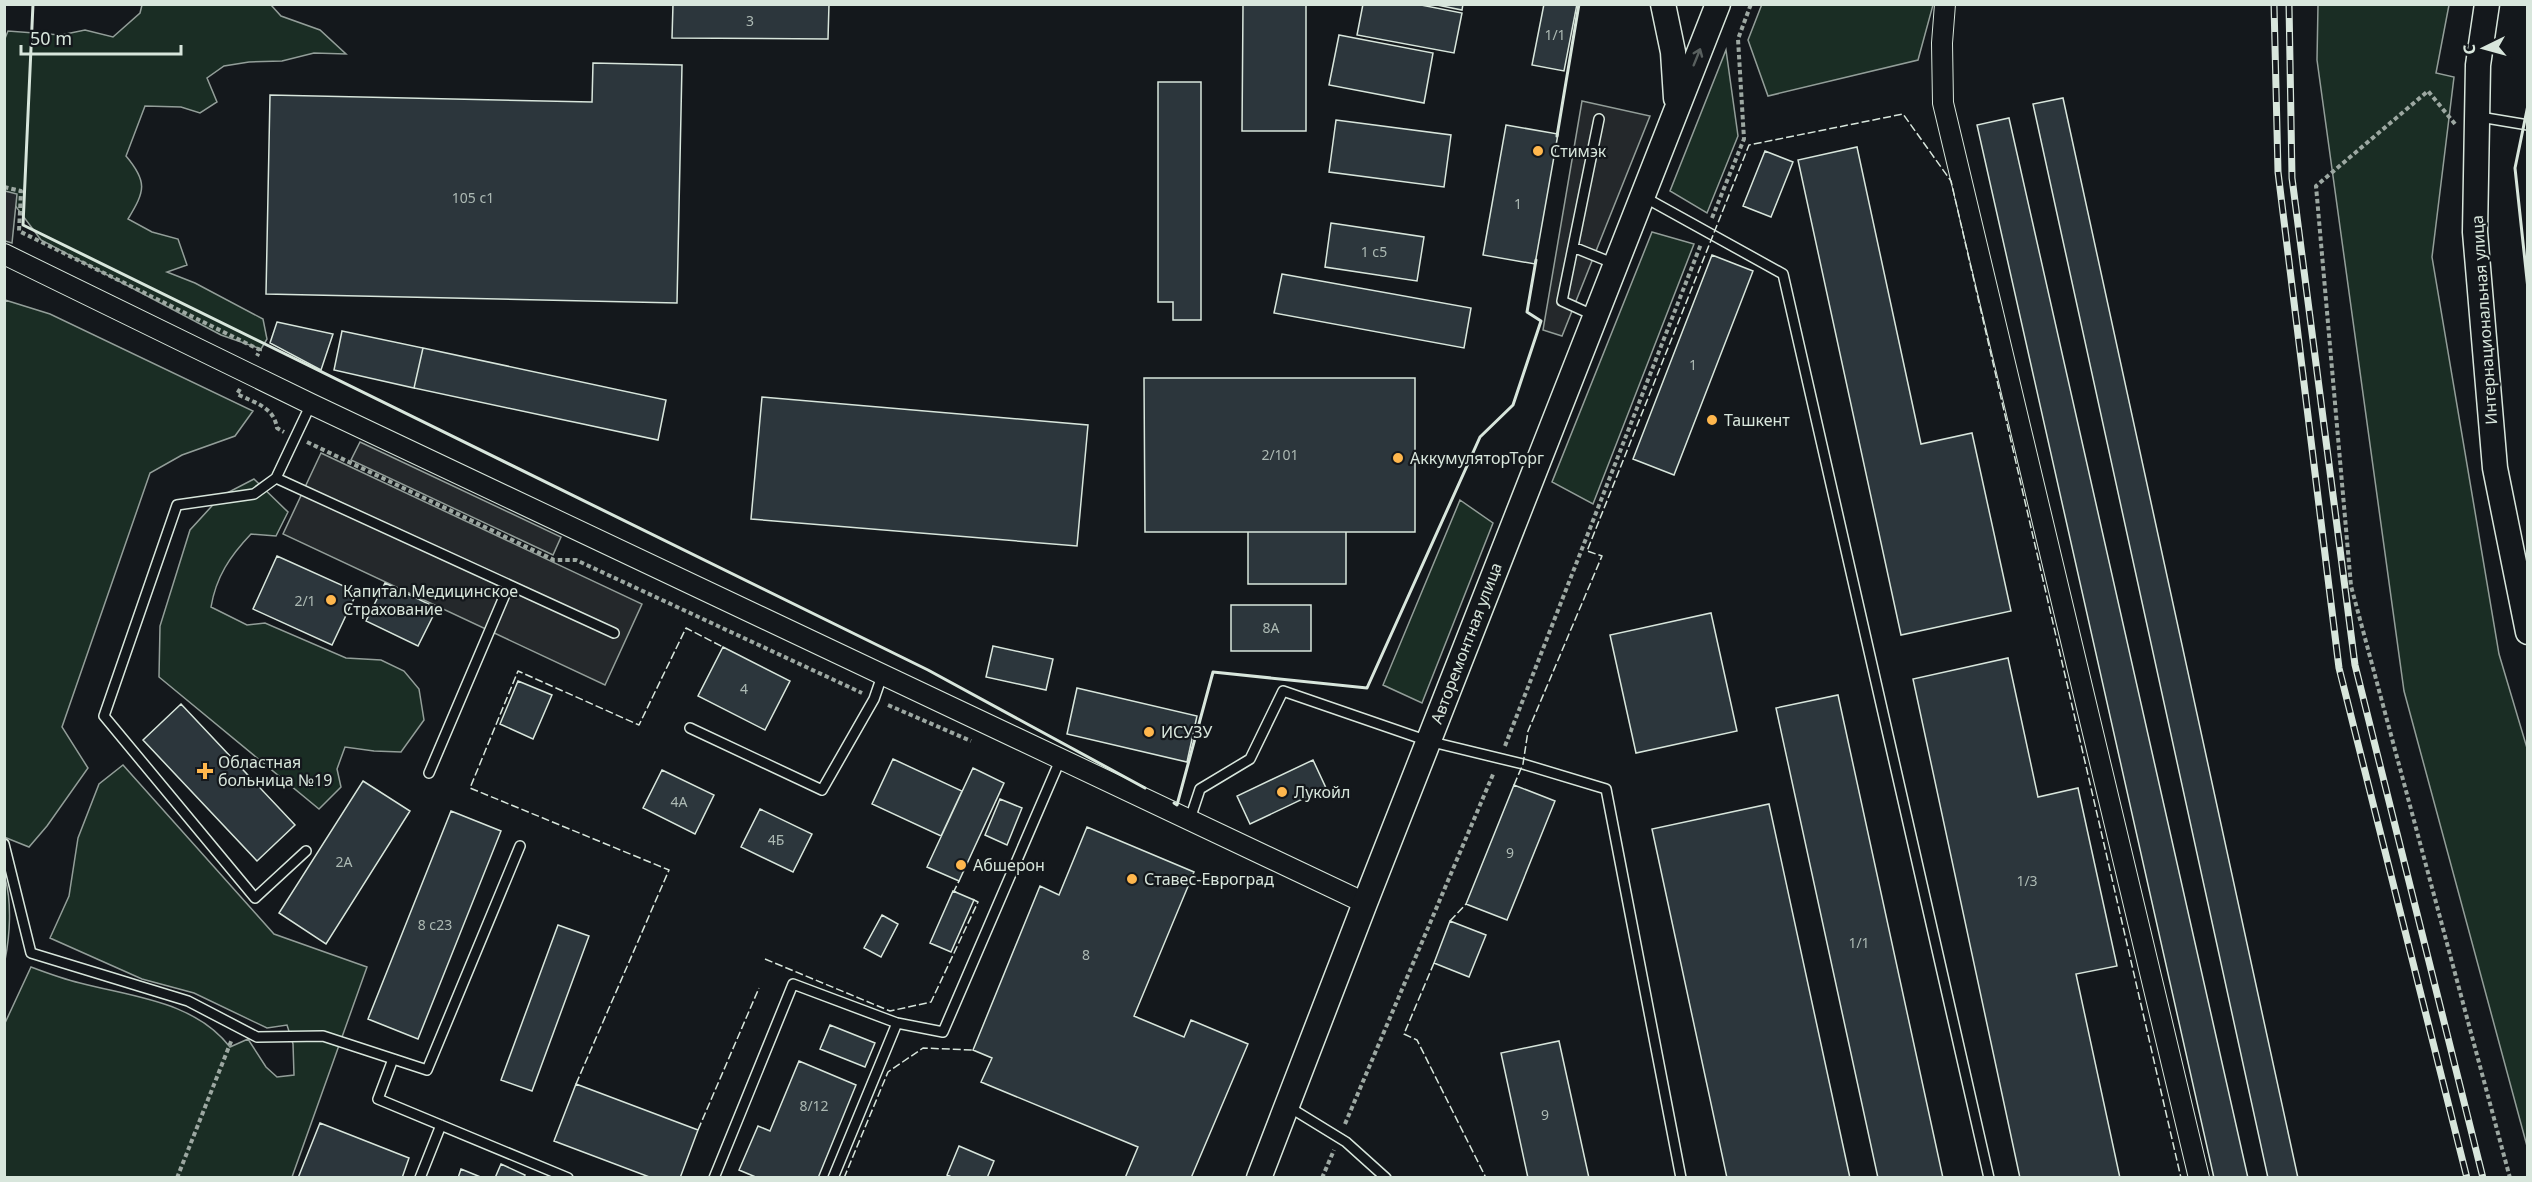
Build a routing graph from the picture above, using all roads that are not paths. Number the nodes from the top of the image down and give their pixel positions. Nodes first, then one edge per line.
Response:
1 (1663, 4) edge
2 (1718, 4) edge
3 (1945, 4) edge
4 (2487, 4) edge
5 (1676, 110) junction
6 (2477, 116) junction
7 (1599, 119) dead end
8 (2528, 125) edge
9 (1642, 196) junction
10 (1573, 248) junction
11 (4, 254) edge
12 (1616, 264) junction
13 (1595, 316) junction
14 (311, 404) junction
15 (276, 478) junction
16 (509, 585) junction
17 (2528, 632) edge
18 (614, 633) dead end
19 (883, 673) junction
20 (690, 728) dead end
21 (1428, 741) junction
22 (1061, 758) junction
23 (429, 773) dead end
24 (1190, 819) junction
25 (4, 844) edge
26 (520, 846) dead end
27 (306, 851) dead end
28 (1365, 903) junction
29 (897, 1023) junction
30 (393, 1059) junction
31 (1287, 1105) junction
32 (441, 1125) junction
33 (420, 1178) edge
34 (568, 1178) edge
35 (714, 1178) edge
36 (833, 1178) edge
37 (1259, 1178) edge
38 (1386, 1178) edge
39 (1681, 1178) edge
40 (1989, 1178) edge
41 (2199, 1178) edge

1 - 5 street
5 -> 2 street, Авторемонтная улица
3 - 41 street
4 - 6 street, Интернациональная улица
5 - 9 street, Авторемонтная улица
6 - 8 lane
6 - 17 street, Интернациональная улица
7 - 10 lane
9 - 12 street, Авторемонтная улица
9 - 40 lane
10 - 12 lane
10 - 13 lane
11 - 14 street
12 - 13 street, Авторемонтная улица
13 - 21 street, Авторемонтная улица
14 - 15 lane
14 - 19 street
15 - 16 lane
15 - 27 lane
16 - 18 lane
16 - 23 lane
19 - 20 lane
19 - 22 street
21 - 24 lane
21 - 28 street, Авторемонтная улица
21 - 39 lane
22 - 24 street
22 - 29 lane
24 - 28 street
25 - 30 lane
26 - 30 lane
28 - 31 street, Авторемонтная улица
29 - 35 lane
29 - 36 lane
30 - 32 lane
31 - 37 street, Авторемонтная улица
31 - 38 lane
32 - 33 lane
32 - 34 lane

